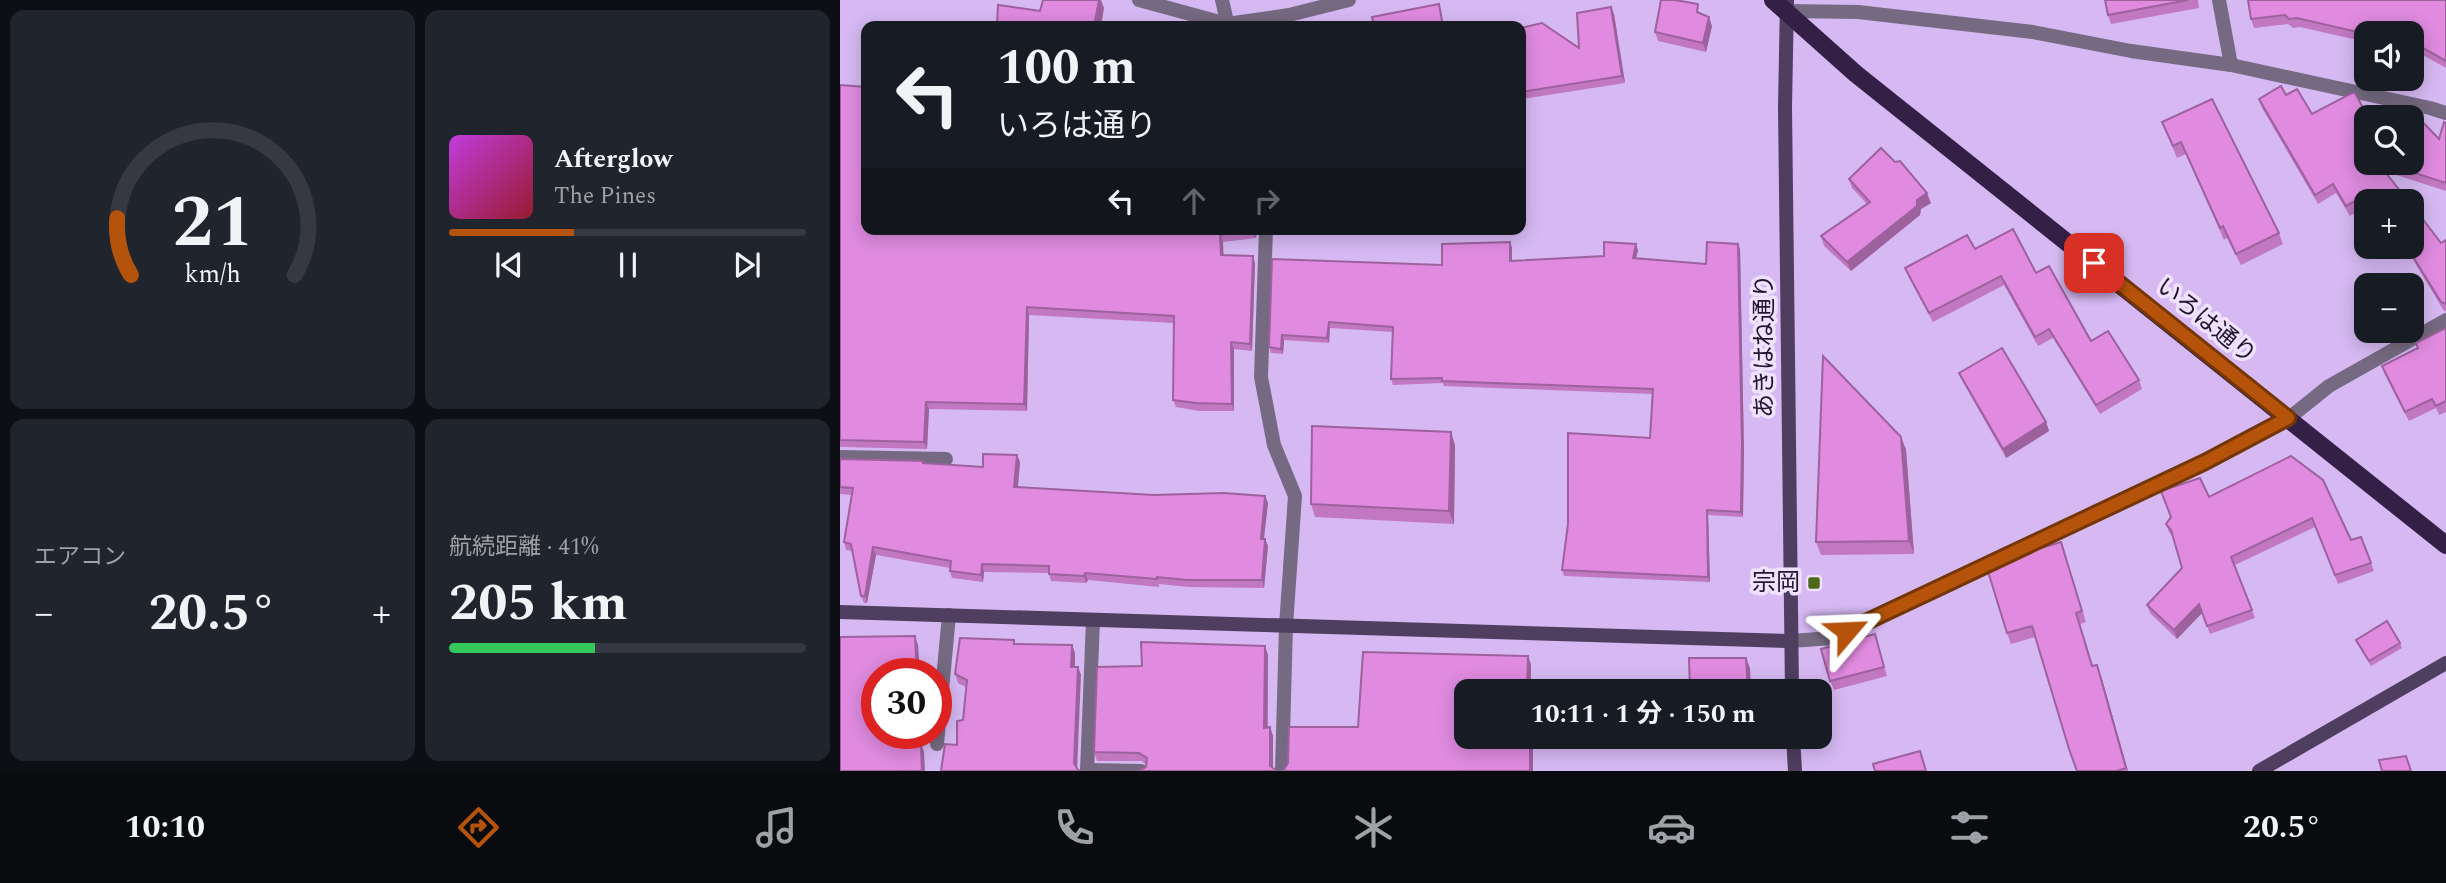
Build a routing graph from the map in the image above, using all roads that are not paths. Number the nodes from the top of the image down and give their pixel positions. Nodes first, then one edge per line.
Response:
1 (1139, 0) edge
2 (1222, 0) edge
3 (1349, 0) edge
4 (2219, 0) edge
5 (1782, 4) edge
6 (1214, 21) edge
7 (1227, 21) edge
8 (1252, 21) edge
9 (2231, 65) junction
10 (2446, 114) edge
11 (1266, 235) edge
12 (2446, 320) edge
13 (2288, 418) junction
14 (840, 457) edge
15 (946, 459) dead end
16 (2446, 545) edge
17 (840, 612) edge
18 (949, 615) junction
19 (1093, 620) junction
20 (1286, 626) junction
21 (1790, 641) junction
22 (945, 658) edge
23 (2446, 663) edge
24 (1792, 679) edge
25 (1794, 749) edge
26 (1087, 770) edge
27 (1141, 771) edge
28 (1282, 771) edge
29 (1795, 771) edge
30 (2259, 771) edge

1 - 6 street
2 - 7 street
3 - 8 street
4 - 9 street
5 - 9 street
5 - 13 main road, いろは通り
5 - 21 street, あきはね通り
9 - 10 street
11 - 20 street
12 - 13 street
13 - 16 main road, いろは通り
13 - 21 street
14 - 15 street
17 - 18 street
18 - 19 street
18 - 22 street
19 - 20 street
19 - 26 street
20 - 21 street
20 - 28 street
21 - 24 street, あきはね通り
23 - 30 street
25 - 29 street
26 - 27 street

